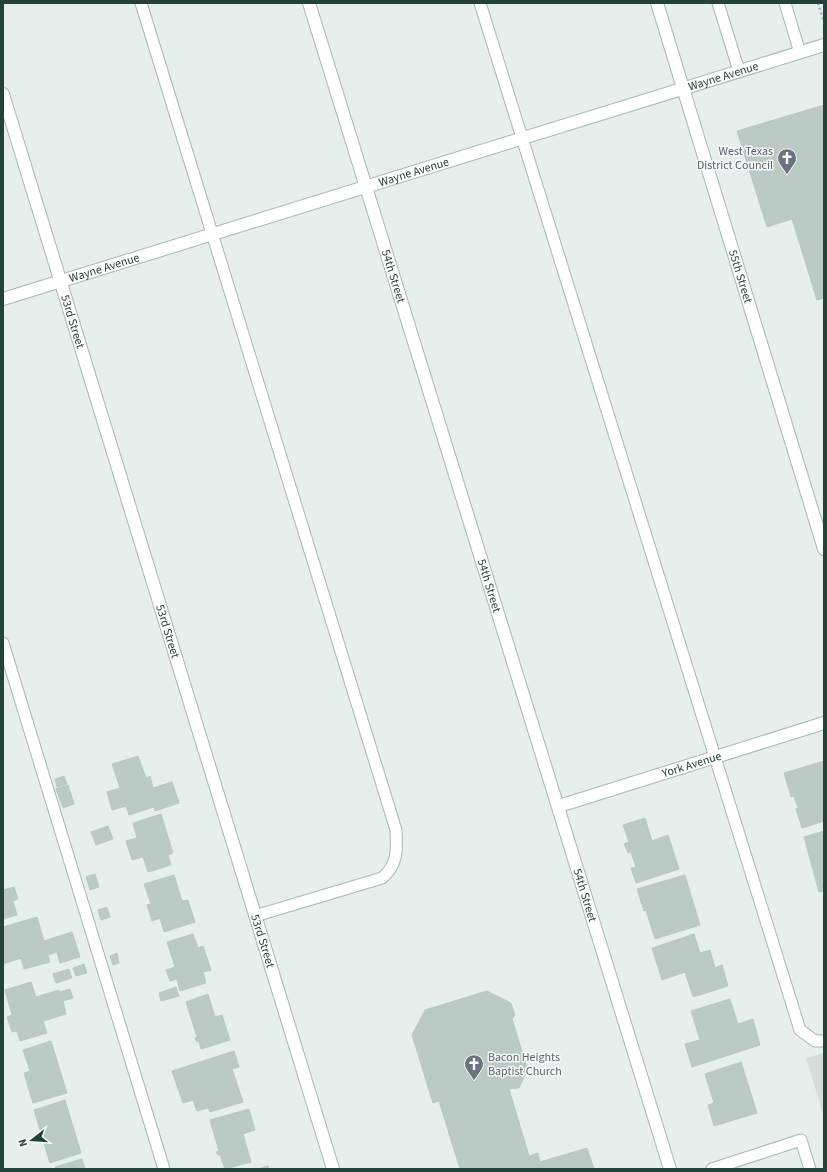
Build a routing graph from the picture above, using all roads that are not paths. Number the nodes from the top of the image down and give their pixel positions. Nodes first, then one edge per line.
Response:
1 (141, 3) edge
2 (310, 3) edge
3 (480, 3) edge
4 (657, 3) edge
5 (718, 3) edge
6 (785, 3) edge
7 (824, 45) edge
8 (800, 53) junction
9 (739, 71) junction
10 (684, 88) junction
11 (3, 94) edge
12 (521, 138) junction
13 (366, 186) junction
14 (212, 234) junction
15 (61, 281) junction
16 (3, 299) edge
17 (824, 549) edge
18 (3, 643) edge
19 (824, 723) edge
20 (714, 758) junction
21 (559, 806) junction
22 (255, 916) junction
23 (824, 1041) edge
24 (726, 1167) edge
25 (164, 1169) edge
26 (333, 1169) edge
27 (670, 1169) edge
28 (712, 1169) edge
29 (810, 1169) edge

1 - 14 lane
2 - 13 street, 54th Street
3 - 12 lane
4 - 10 street, 55th Street
5 - 9 lane
6 - 8 lane
7 - 8 street, Wayne Avenue
8 - 9 street, Wayne Avenue
9 - 10 street, Wayne Avenue
10 - 12 street, Wayne Avenue
10 - 17 street, 55th Street
11 - 15 street, 53rd Street
12 - 13 street, Wayne Avenue
12 - 20 lane
13 - 14 street, Wayne Avenue
13 - 21 street, 54th Street
14 - 15 street, Wayne Avenue
14 - 22 lane
15 - 16 street, Wayne Avenue
15 - 22 street, 53rd Street
18 - 25 lane
19 - 20 street, York Avenue
20 - 21 street, York Avenue
20 - 23 lane
21 - 27 street, 54th Street
22 - 26 street, 53rd Street
24 - 28 lane
24 - 29 lane

